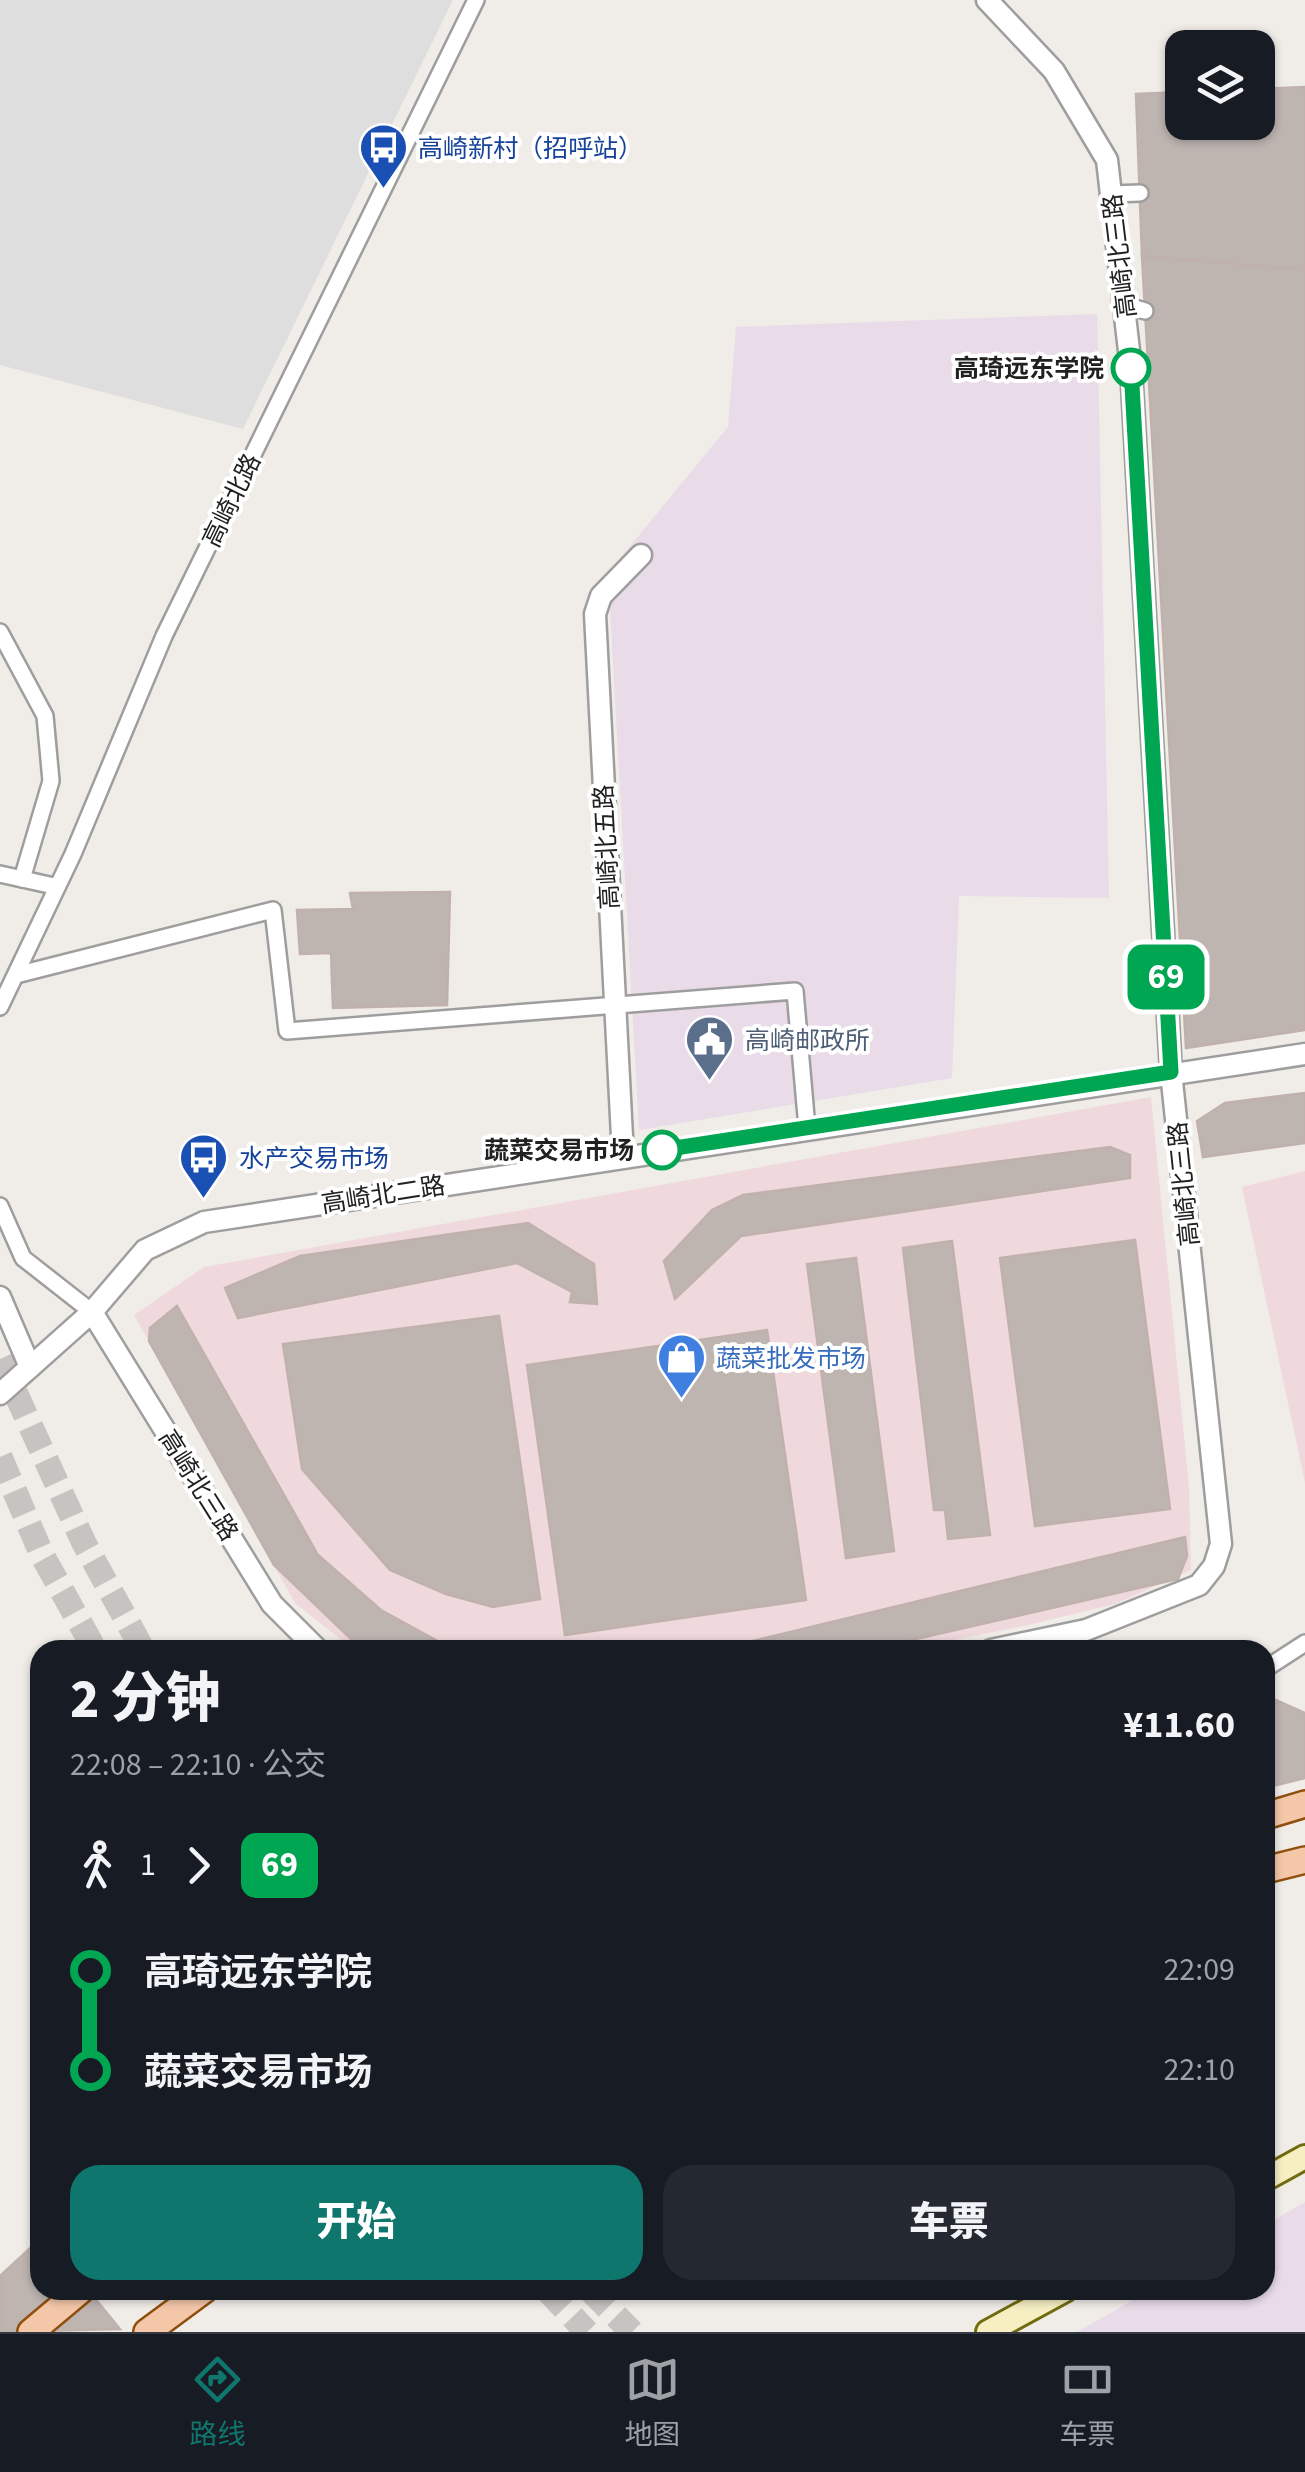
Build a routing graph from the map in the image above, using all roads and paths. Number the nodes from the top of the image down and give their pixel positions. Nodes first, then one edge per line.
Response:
1 (476, 0) edge
2 (987, 0) edge
3 (1140, 193) dead end
4 (1112, 194) junction
5 (641, 555) dead end
6 (0, 632) edge
7 (0, 874) edge
8 (22, 879) junction
9 (54, 886) junction
10 (16, 974) junction
11 (0, 1006) edge
12 (614, 1007) junction
13 (1305, 1054) edge
14 (1171, 1072) junction
15 (807, 1128) junction
16 (622, 1156) junction
17 (0, 1206) edge
18 (0, 1297) edge
19 (92, 1312) junction
20 (30, 1367) junction
21 (0, 1394) edge
22 (308, 1640) edge
23 (1082, 1640) edge
24 (1305, 1643) edge
25 (1275, 1662) edge
26 (1305, 1804) edge
27 (1275, 1813) edge
28 (1305, 1860) edge
29 (1275, 1868) edge
30 (1305, 2157) edge
31 (1305, 2168) edge
32 (1275, 2174) edge
33 (1275, 2184) edge
34 (69, 2300) edge
35 (190, 2300) edge
36 (1047, 2300) edge
37 (1067, 2300) edge
38 (31, 2332) edge
39 (146, 2332) edge
40 (988, 2332) edge
41 (1009, 2332) edge

1 - 9 street, 高崎北路
2 - 4 street, 高崎北三路
3 - 4 street
4 - 14 street, 高崎北三路
5 - 12 street, 高崎北五路
6 - 8 street
7 - 8 street
8 - 9 street
9 - 10 street, 高崎北路
10 - 11 street, 高崎北路
10 - 12 street
12 - 15 street
12 - 16 street, 高崎北五路
13 - 14 street, 高崎北二路
14 - 15 street, 高崎北二路
14 - 23 street, 高崎北三路
15 - 16 street, 高崎北二路
16 - 19 street, 高崎北二路
17 - 19 street
18 - 20 street
19 - 20 street, 高崎北二路
19 - 22 street, 高崎北三路
20 - 21 street, 高崎北二路
24 - 25 street
26 - 27 main road
28 - 29 main road
30 - 32 main road
31 - 33 main road
34 - 38 main road
35 - 39 main road
36 - 40 main road
37 - 41 main road

